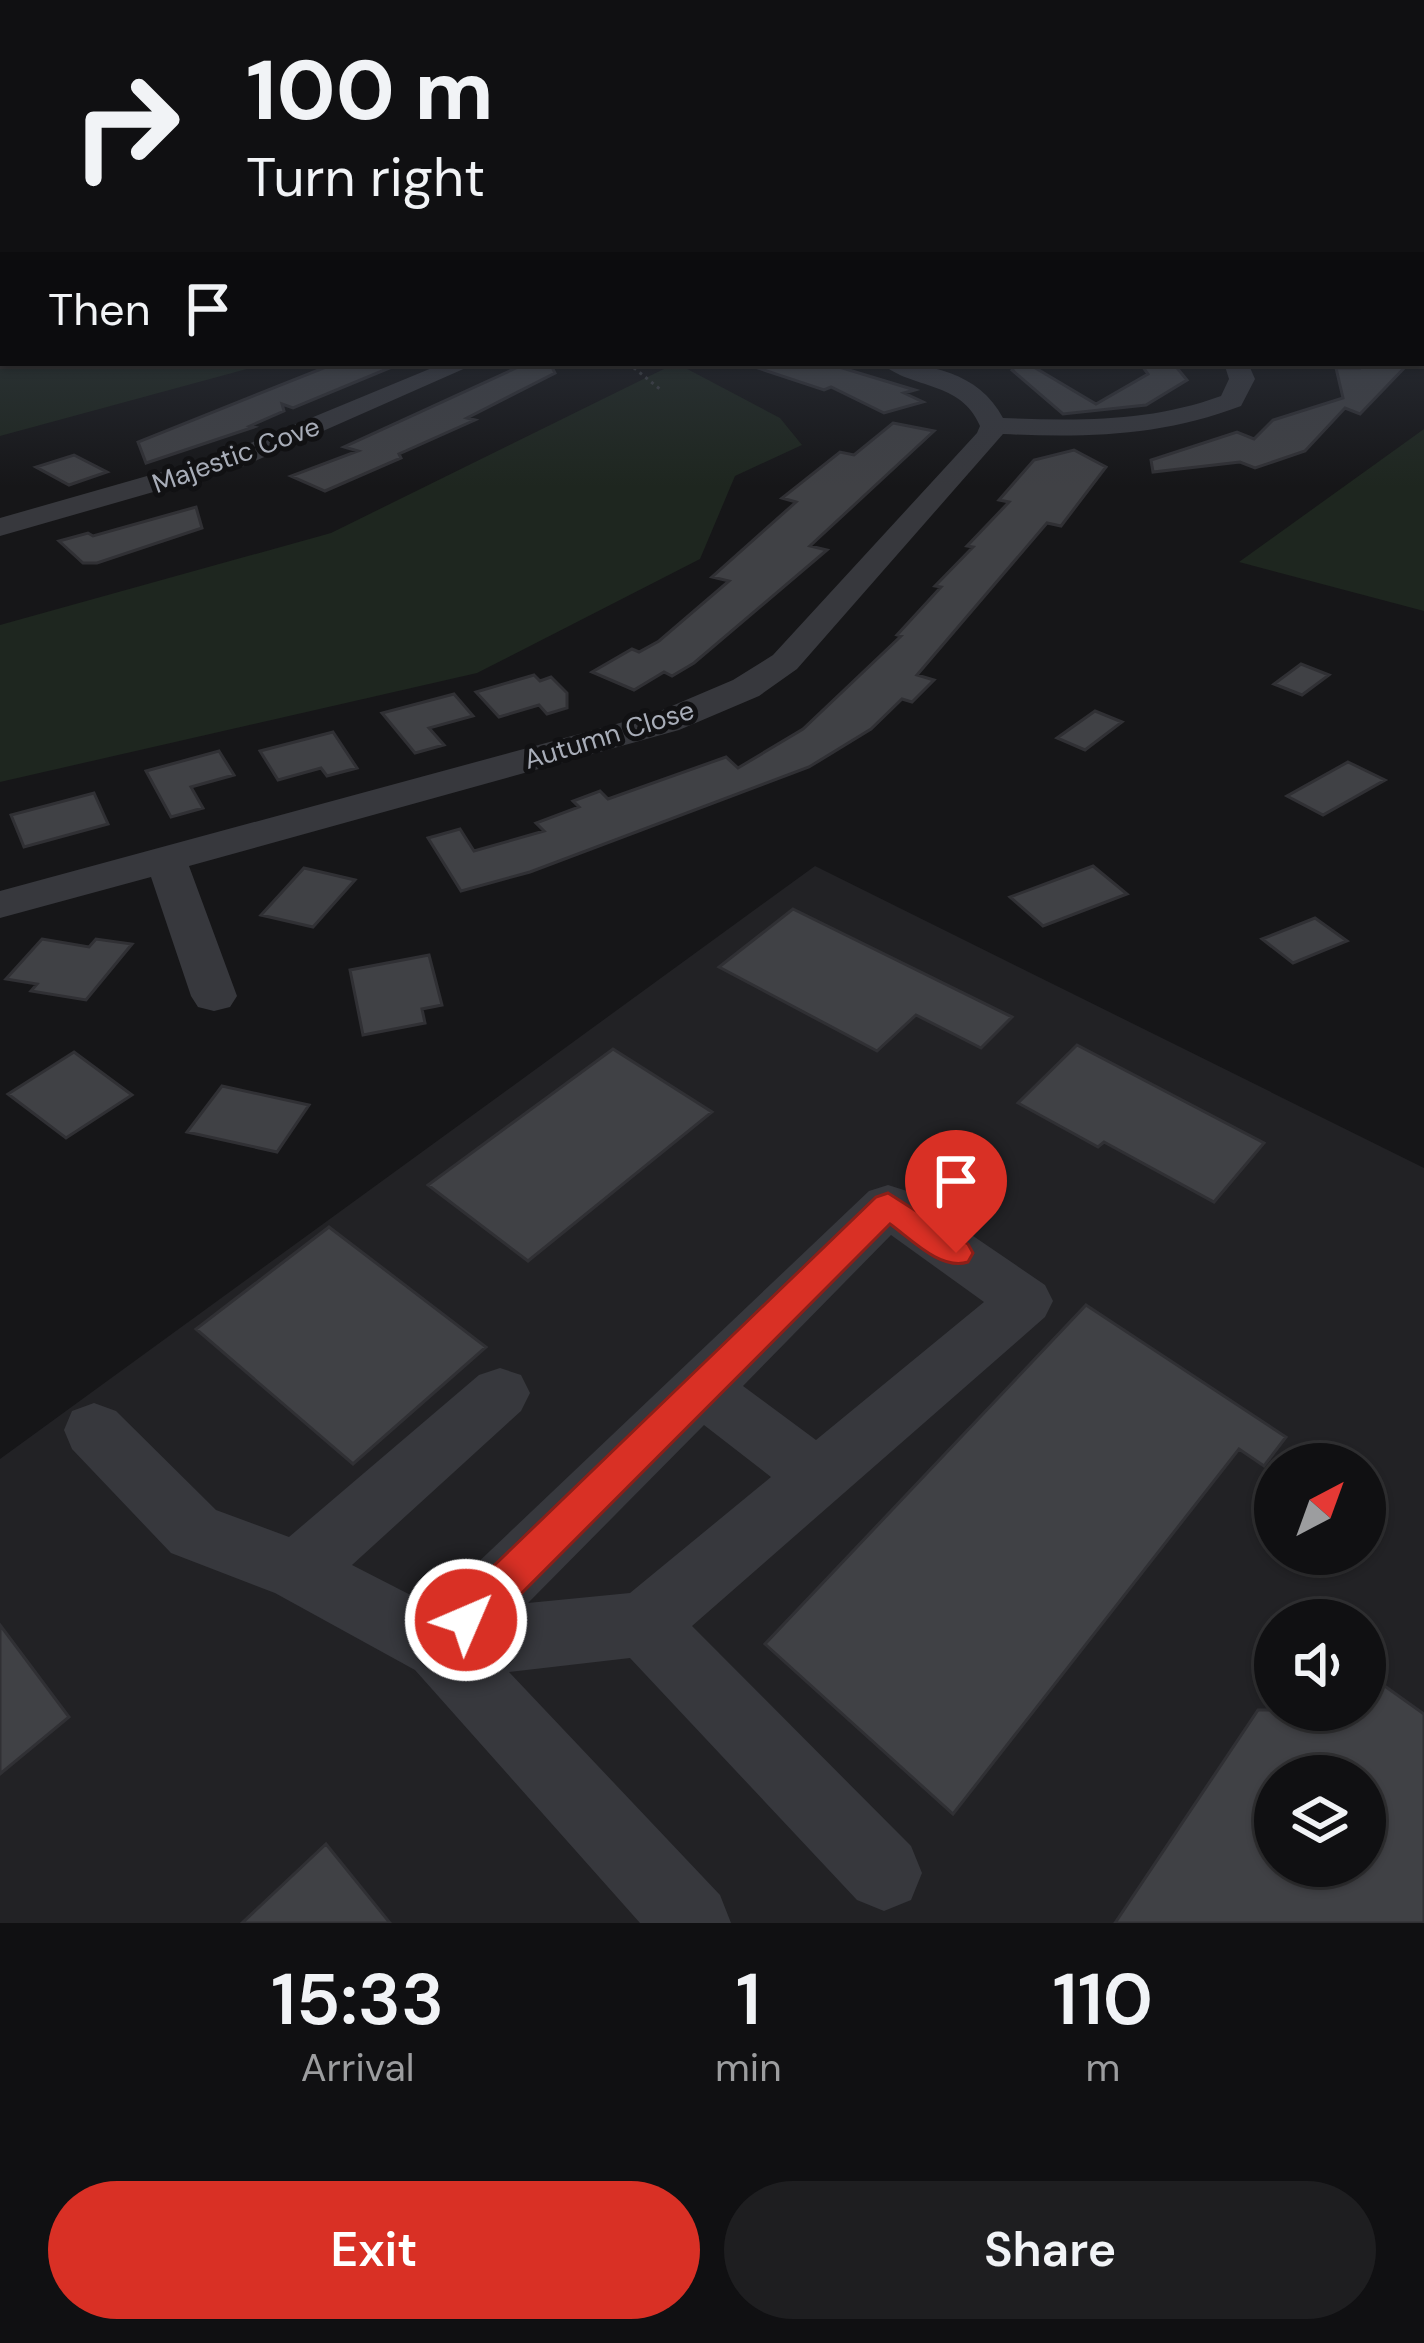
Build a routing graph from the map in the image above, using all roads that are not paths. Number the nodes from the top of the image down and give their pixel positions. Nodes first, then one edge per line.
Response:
1 (458, 366) edge
2 (901, 366) edge
3 (1237, 366) edge
4 (993, 426) junction
5 (0, 527) edge
6 (166, 860) junction
7 (0, 904) edge
8 (214, 996) dead end
9 (699, 1388) junction
10 (500, 1393) dead end
11 (94, 1430) dead end
12 (818, 1477) junction
13 (298, 1571) junction
14 (644, 1624) junction
15 (440, 1646) junction
16 (884, 1873) dead end
17 (692, 1923) edge

1 - 5 street, Majestic Cove
2 - 4 street
3 - 4 street
4 - 6 street, Autumn Close
6 - 7 street, Autumn Close
6 - 8 street
9 - 12 street
9 - 12 street
9 - 15 street
10 - 13 street
11 - 13 street
12 - 14 street
13 - 15 street
14 - 15 street
14 - 16 street
15 - 17 street

